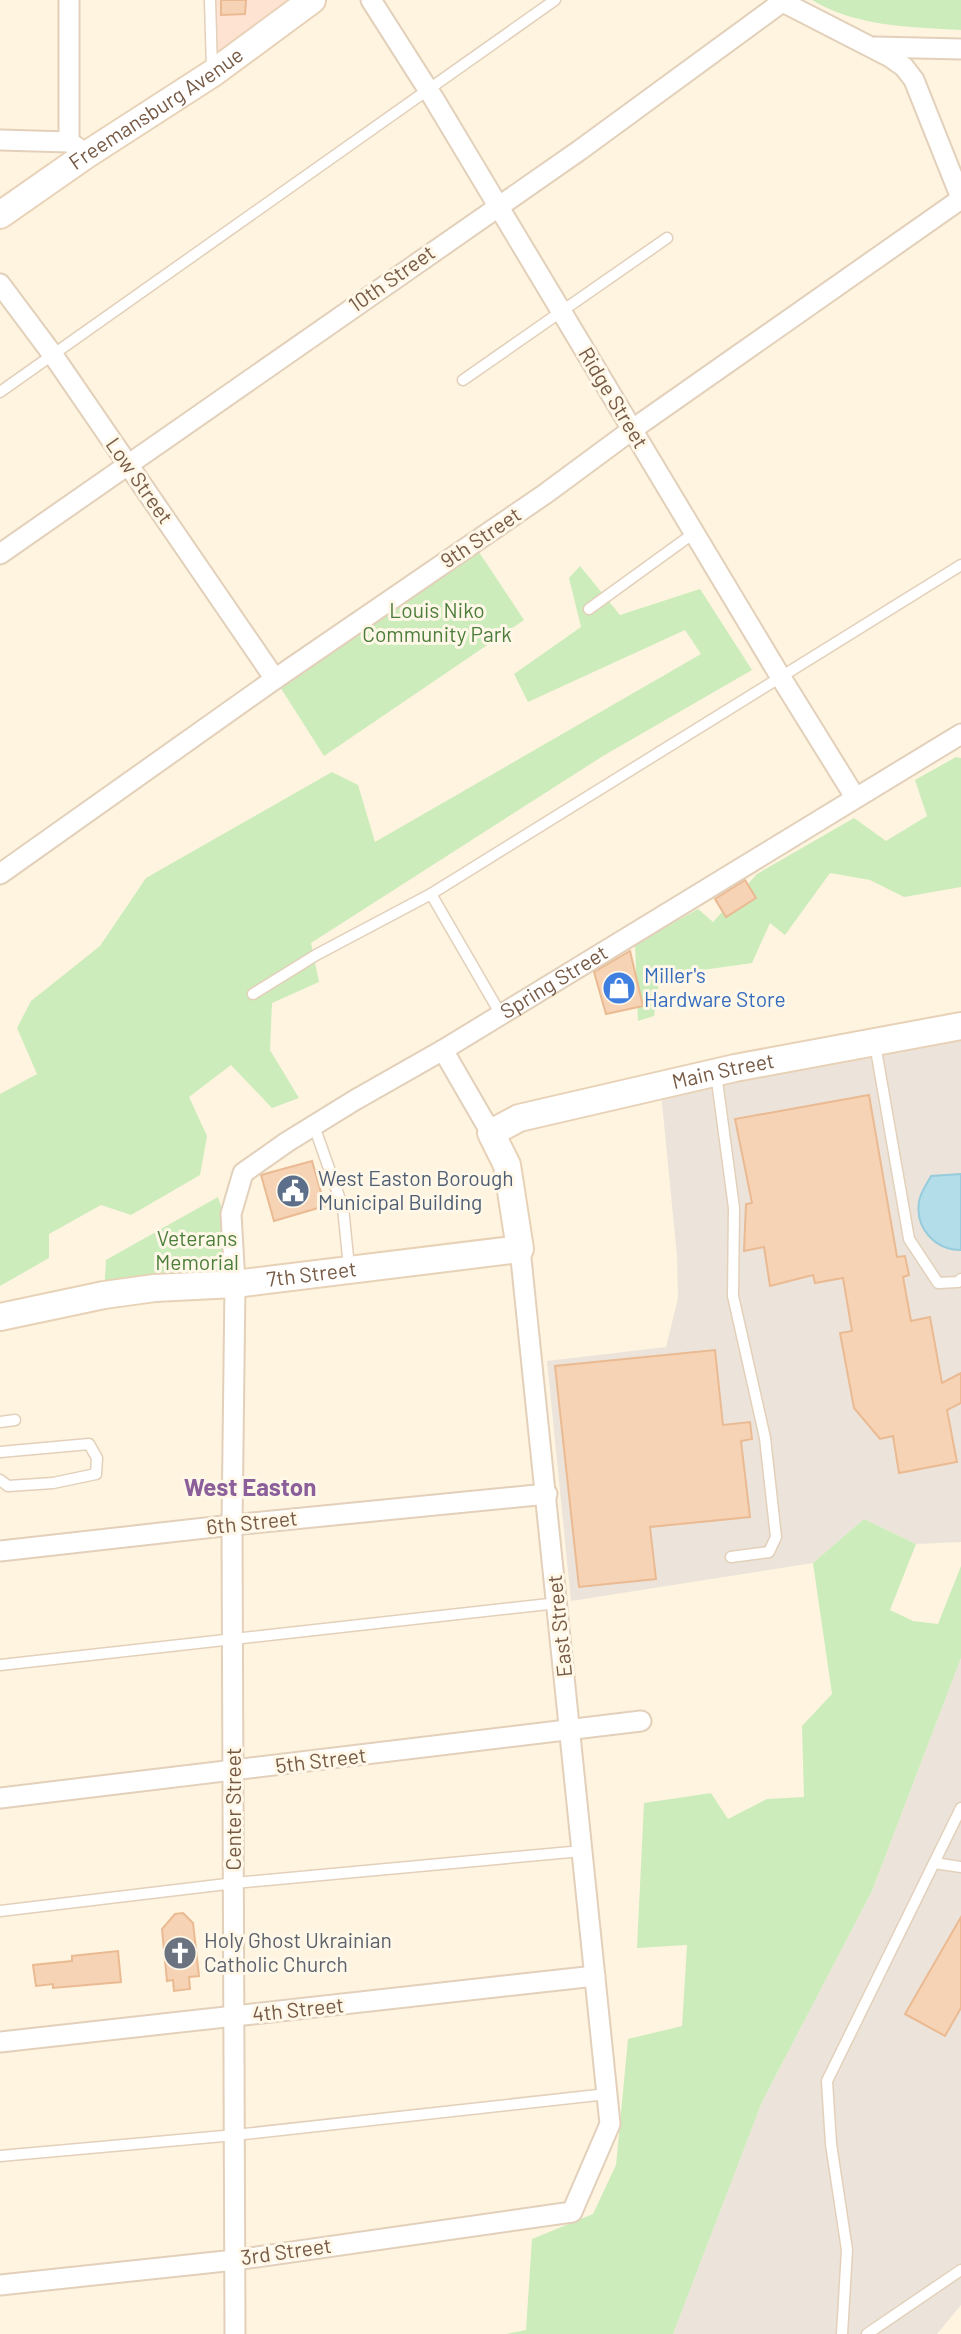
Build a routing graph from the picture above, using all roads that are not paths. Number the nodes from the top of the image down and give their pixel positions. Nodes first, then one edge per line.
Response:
1 (69, 0) edge
2 (210, 0) edge
3 (312, 0) edge
4 (371, 0) edge
5 (555, 0) edge
6 (781, 1) edge
7 (869, 47) junction
8 (961, 49) edge
9 (213, 73) junction
10 (428, 90) junction
11 (0, 140) edge
12 (77, 149) junction
13 (961, 199) edge
14 (498, 205) junction
15 (0, 215) edge
16 (667, 238) dead end
17 (0, 284) edge
18 (561, 312) junction
19 (53, 355) junction
20 (463, 380) dead end
21 (0, 392) edge
22 (633, 429) junction
23 (127, 464) junction
24 (694, 533) junction
25 (0, 554) edge
26 (961, 565) edge
27 (589, 609) dead end
28 (780, 677) junction
29 (275, 679) junction
30 (961, 734) edge
31 (855, 797) junction
32 (0, 874) edge
33 (431, 894) junction
34 (253, 994) dead end
35 (500, 1013) junction
36 (961, 1026) edge
37 (875, 1043) junction
38 (443, 1050) junction
39 (716, 1072) junction
40 (314, 1126) junction
41 (491, 1133) junction
42 (520, 1250) junction
43 (350, 1270) junction
44 (961, 1279) edge
45 (235, 1284) junction
46 (0, 1317) edge
47 (16, 1420) dead end
48 (0, 1422) edge
49 (0, 1452) edge
50 (0, 1480) edge
51 (547, 1494) junction
52 (232, 1525) junction
53 (0, 1551) edge
54 (731, 1557) dead end
55 (558, 1603) junction
56 (233, 1640) junction
57 (0, 1665) edge
58 (641, 1721) dead end
59 (571, 1730) junction
60 (234, 1772) junction
61 (0, 1798) edge
62 (961, 1808) edge
63 (583, 1851) junction
64 (934, 1863) junction
65 (961, 1867) edge
66 (235, 1883) junction
67 (0, 1911) edge
68 (596, 1976) junction
69 (234, 2017) junction
70 (0, 2042) edge
71 (607, 2094) junction
72 (235, 2135) junction
73 (0, 2156) edge
74 (572, 2212) joint
75 (235, 2260) junction
76 (961, 2270) edge
77 (0, 2285) edge
78 (235, 2334) edge
79 (842, 2334) edge
80 (867, 2334) edge

1 - 12 street
2 - 9 lane
3 - 9 street, Freemansburg Avenue
4 - 10 street, Ridge Street
5 - 10 lane
6 - 7 street
6 - 14 street, 10th Street
7 - 8 street
7 - 13 street
9 - 12 street, Freemansburg Avenue
10 - 14 street, Ridge Street
10 - 19 lane
11 - 12 street
12 - 15 street, Freemansburg Avenue
13 - 22 street, 9th Street
14 - 18 street, Ridge Street
14 - 23 street, 10th Street
16 - 18 lane
17 - 19 street, Low Street
18 - 20 lane
18 - 22 street, Ridge Street
19 - 21 lane
19 - 23 street, Low Street
22 - 24 street, Ridge Street
22 - 29 street, 9th Street
23 - 25 street, 10th Street
23 - 29 street, Low Street
24 - 27 lane
24 - 28 street, Ridge Street
26 - 28 lane
28 - 31 street, Ridge Street
28 - 33 lane
29 - 32 street, 9th Street
30 - 31 street, Spring Street
31 - 35 street, Spring Street
33 - 34 lane
33 - 35 lane
35 - 38 street, Spring Street
36 - 37 street, Main Street
37 - 39 street, Main Street
37 - 44 lane
38 - 40 street, Spring Street
38 - 41 street, East Street
39 - 41 street, Main Street
39 - 54 lane
40 - 43 lane
40 - 45 street, Spring Street
41 - 42 street, East Street
42 - 43 street, 7th Street
42 - 51 street, East Street
43 - 45 street, 7th Street
45 - 46 street, 7th Street
45 - 52 street, Center Street
47 - 48 lane
49 - 50 lane
51 - 52 street, 6th Street
51 - 55 street, East Street
52 - 53 street, 6th Street
52 - 56 street, Center Street
55 - 56 lane
55 - 59 street, East Street
56 - 57 lane
56 - 60 street, Center Street
58 - 59 street, 5th Street
59 - 60 street, 5th Street
59 - 63 street, East Street
60 - 61 street, 5th Street
60 - 66 street, Center Street
62 - 64 lane
63 - 66 lane
63 - 68 street, East Street
64 - 65 lane
64 - 79 lane
66 - 67 lane
66 - 69 street, Center Street
68 - 69 street, 4th Street
68 - 71 street, East Street
69 - 70 street, 4th Street
69 - 72 street, Center Street
71 - 72 lane
71 - 74 street, East Street
72 - 73 lane
72 - 75 street, Center Street
74 - 75 street, 3rd Street
75 - 77 street, 3rd Street
75 - 78 street, Center Street
76 - 80 lane

